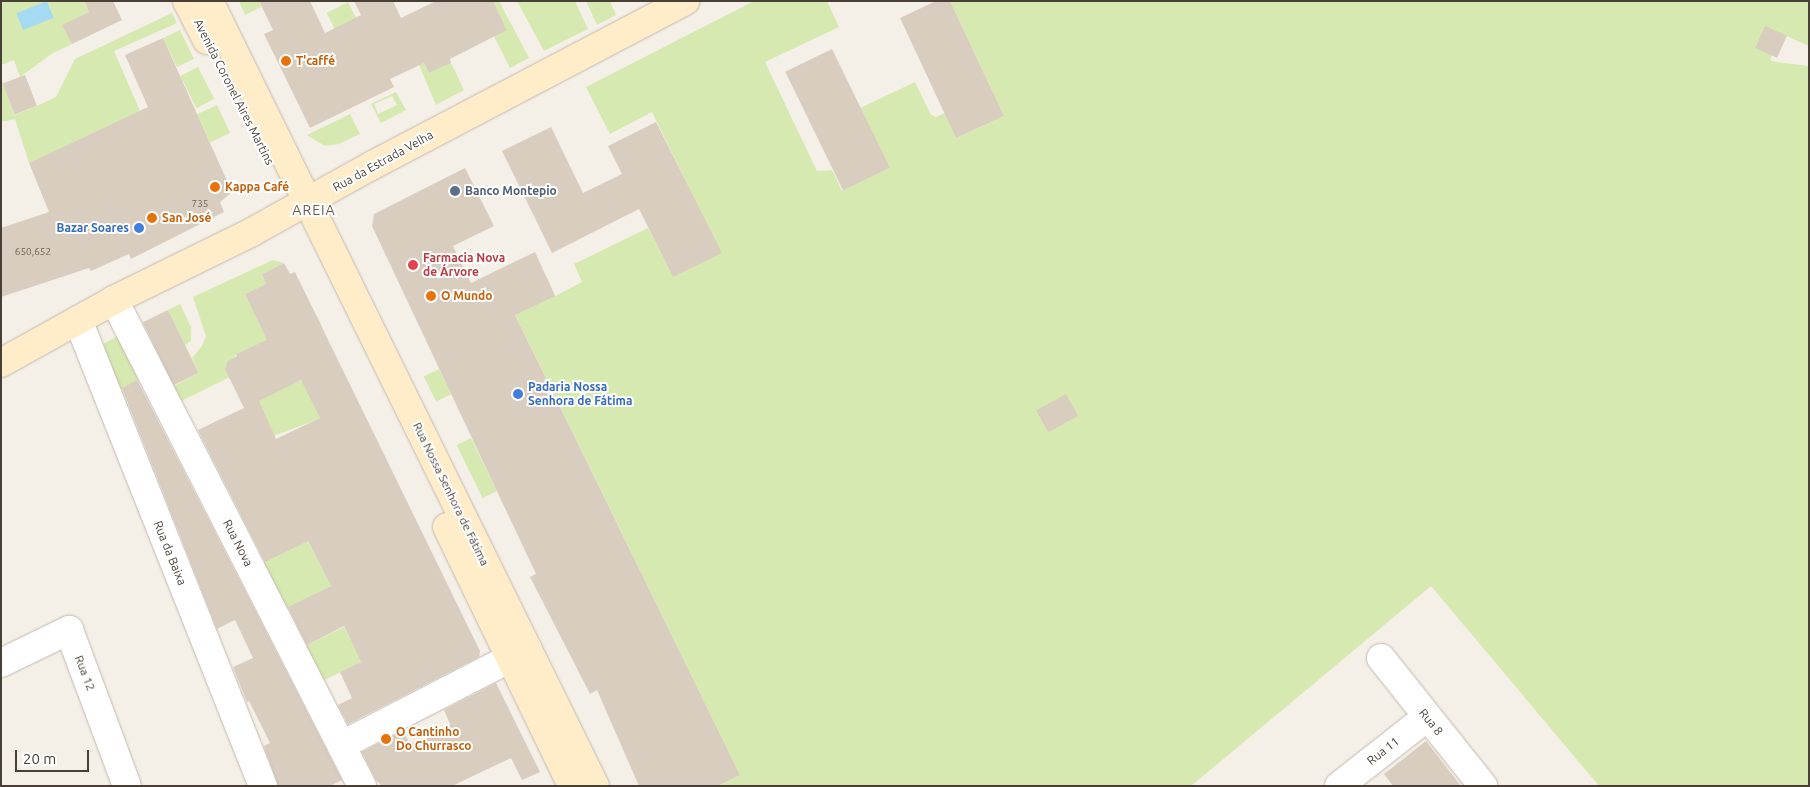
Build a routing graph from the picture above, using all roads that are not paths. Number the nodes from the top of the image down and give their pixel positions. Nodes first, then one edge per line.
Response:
1 (188, 1) edge
2 (208, 1) edge
3 (685, 1) edge
4 (300, 206) junction
5 (114, 300) junction
6 (78, 320) junction
7 (1, 363) edge
8 (519, 654) junction
9 (1381, 658) dead end
10 (1, 663) edge
11 (1427, 717) junction
12 (342, 745) junction
13 (127, 786) edge
14 (263, 786) edge
15 (362, 786) edge
16 (572, 786) edge
17 (595, 786) edge
18 (1339, 786) edge
19 (1483, 786) edge

1 - 4 street, Avenida Coronel Aires Martins
2 - 4 street, Avenida Coronel Aires Martins
3 - 4 street, Rua da Estrada Velha
4 - 5 street, Rua da Estrada Velha
4 - 8 street, Rua Nossa Senhora de Fátima
5 - 6 street, Rua da Estrada Velha
5 - 12 street, Rua Nova
6 - 7 street, Rua da Estrada Velha
6 - 14 street, Rua da Baixa
8 - 12 street
8 - 16 street, Rua Nossa Senhora de Fátima
8 - 17 street, Rua Nossa Senhora de Fátima
9 - 11 street, Rua 8
10 - 13 street, Rua 12
11 - 18 street, Rua 11
11 - 19 street, Rua 8
12 - 15 street, Rua Nova

